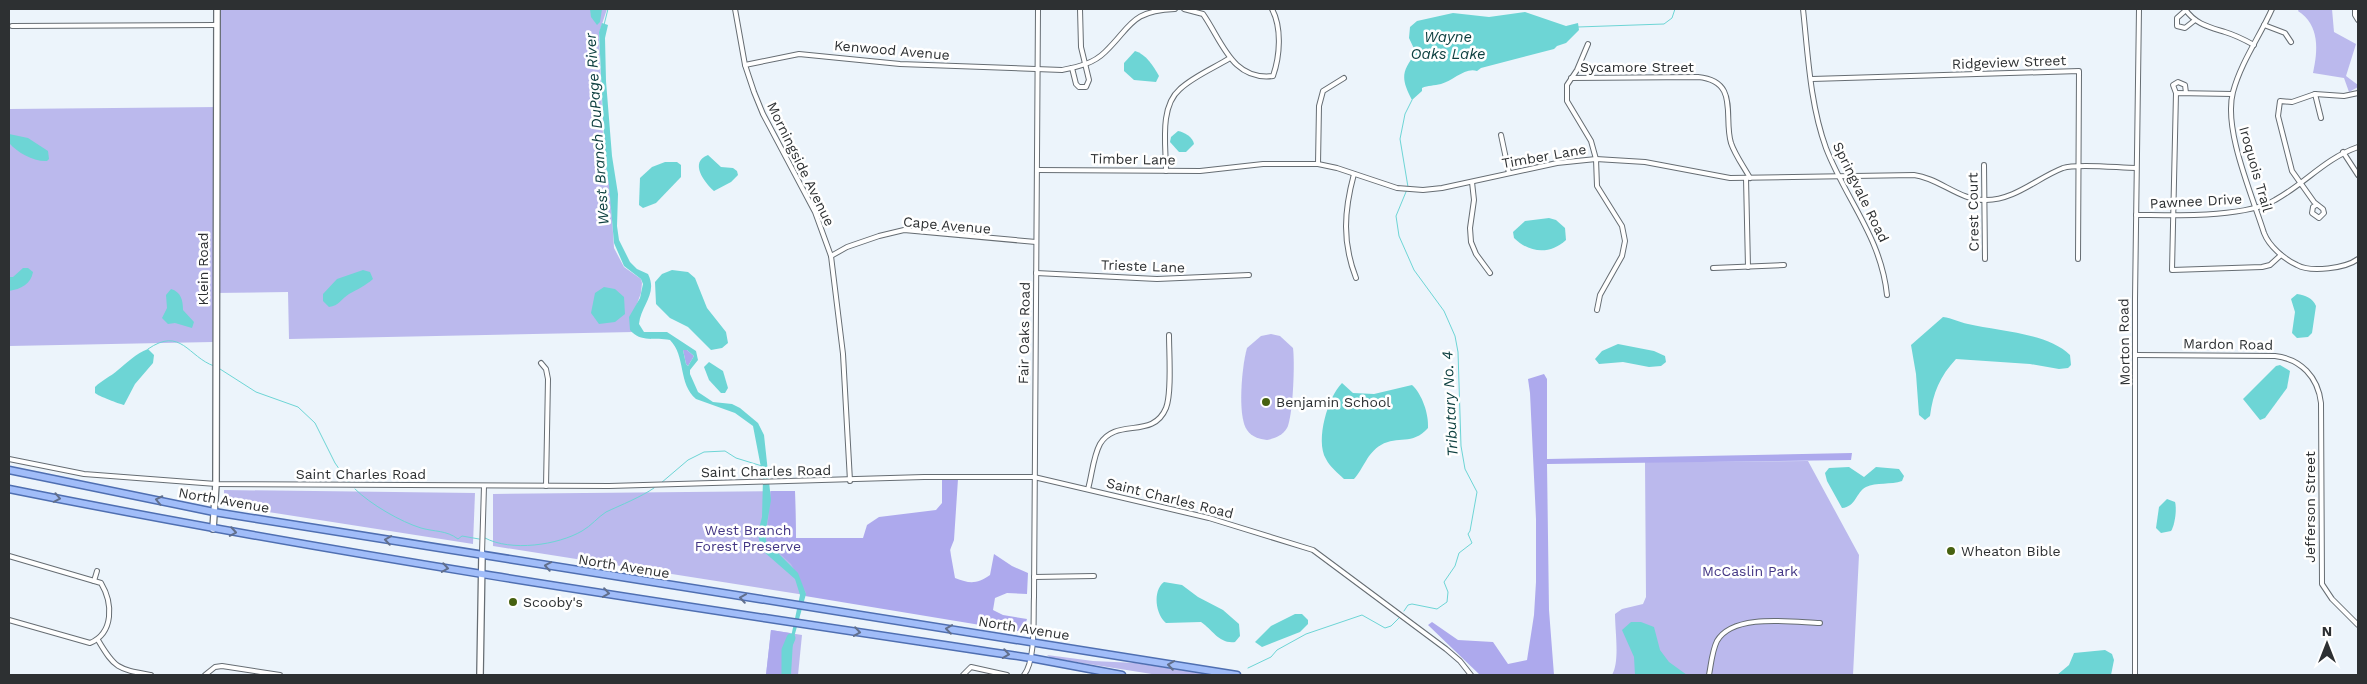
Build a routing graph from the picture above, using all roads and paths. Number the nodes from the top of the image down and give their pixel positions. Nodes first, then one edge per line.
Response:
1 (217, 9) edge
2 (735, 9) edge
3 (1038, 9) edge
4 (1080, 9) edge
5 (1175, 9) edge
6 (1184, 9) edge
7 (1272, 9) edge
8 (1803, 9) edge
9 (2139, 9) edge
10 (2186, 9) edge
11 (2272, 9) edge
12 (2355, 9) edge
13 (2195, 20) junction
14 (2358, 20) edge
15 (216, 24) junction
16 (2264, 25) junction
17 (12, 26) dead end
18 (2291, 42) dead end
19 (1588, 44) dead end
20 (2254, 45) junction
21 (1230, 58) junction
22 (745, 65) junction
23 (1085, 65) junction
24 (1072, 68) junction
25 (1038, 69) junction
26 (1344, 78) dead end
27 (1571, 78) junction
28 (1812, 79) junction
29 (2176, 93) junction
30 (2186, 94) junction
31 (2232, 94) junction
32 (2315, 94) junction
33 (2358, 94) edge
34 (2321, 118) dead end
35 (1502, 135) dead end
36 (2358, 147) edge
37 (2343, 152) junction
38 (1596, 159) junction
39 (1318, 164) junction
40 (1984, 165) dead end
41 (2079, 167) junction
42 (2136, 168) junction
43 (1037, 170) junction
44 (1166, 171) junction
45 (1354, 174) junction
46 (1509, 174) junction
47 (2358, 175) edge
48 (1839, 176) junction
49 (1748, 178) junction
50 (1472, 182) junction
51 (2300, 183) junction
52 (1984, 201) junction
53 (2316, 205) dead end
54 (2256, 208) junction
55 (2173, 214) junction
56 (2136, 215) junction
57 (1036, 242) junction
58 (2280, 254) junction
59 (831, 256) junction
60 (1985, 259) dead end
61 (2078, 259) dead end
62 (2358, 259) edge
63 (1784, 265) dead end
64 (1748, 267) junction
65 (1713, 268) dead end
66 (1036, 273) junction
67 (1490, 273) dead end
68 (1249, 275) dead end
69 (1356, 278) dead end
70 (1887, 295) dead end
71 (1597, 310) dead end
72 (1169, 335) dead end
73 (2136, 355) junction
74 (541, 363) dead end
75 (2312, 377) joint
76 (9, 459) edge
77 (9, 470) edge
78 (1034, 477) junction
79 (850, 481) junction
80 (216, 484) junction
81 (484, 486) junction
82 (546, 486) junction
83 (9, 489) edge
84 (1088, 489) junction
85 (214, 512) junction
86 (213, 529) junction
87 (482, 554) junction
88 (9, 556) edge
89 (97, 571) dead end
90 (482, 574) junction
91 (1094, 576) dead end
92 (1034, 577) junction
93 (94, 581) junction
94 (9, 620) edge
95 (1820, 623) dead end
96 (2358, 625) edge
97 (98, 640) junction
98 (1032, 641) junction
99 (1031, 658) junction
100 (151, 675) edge
101 (205, 675) edge
102 (280, 675) edge
103 (480, 675) edge
104 (963, 675) edge
105 (1007, 675) edge
106 (1024, 675) edge
107 (1122, 675) edge
108 (1237, 675) edge
109 (1471, 675) edge
110 (1709, 675) edge
111 (2135, 675) edge

1 - 15 street, Klein Road
2 - 22 street, Morningside Avenue
3 - 25 street, Fair Oaks Road
4 - 23 street
5 - 23 street
6 - 21 street
7 - 21 street
8 - 28 street, Springvale Road
9 - 42 street, Morton Road
10 - 13 street
10 - 13 street
11 - 16 street, Iroquois Trail
12 - 14 street
13 - 20 street
15 - 17 street
15 - 80 street, Klein Road
16 - 18 street
16 - 20 street, Iroquois Trail
19 - 27 street
20 - 31 street, Iroquois Trail
21 - 44 street
22 - 25 street, Kenwood Avenue
22 - 59 street, Morningside Avenue
23 - 24 street, Kenwood Avenue
23 - 24 street
24 - 25 street, Kenwood Avenue
25 - 43 street, Fair Oaks Road
26 - 39 street
27 - 38 street
27 - 49 street, Sycamore Street
28 - 41 street, Ridgeview Street
28 - 48 street, Springvale Road
29 - 30 street
29 - 30 street
29 - 55 street
30 - 31 street
31 - 54 street, Iroquois Trail
32 - 33 street
32 - 34 street
32 - 51 street
35 - 46 street
36 - 37 street, Pawnee Drive
37 - 47 street
37 - 51 street, Pawnee Drive
38 - 46 street, Timber Lane
38 - 49 street, Timber Lane
38 - 71 street
39 - 44 street, Timber Lane
39 - 45 street, Timber Lane
40 - 52 street, Crest Court
41 - 42 street, Timber Lane
41 - 52 street, Timber Lane
41 - 61 street, Ridgeview Street
42 - 56 street, Morton Road
43 - 44 street, Timber Lane
43 - 57 street, Fair Oaks Road
45 - 50 street, Timber Lane
45 - 69 street
46 - 50 street, Timber Lane
48 - 49 street, Timber Lane
48 - 52 street, Timber Lane
48 - 70 street, Springvale Road
49 - 64 street, Sycamore Street
50 - 67 street
51 - 53 street
51 - 54 street, Pawnee Drive
52 - 60 street, Crest Court
54 - 55 street, Pawnee Drive
54 - 58 street, Iroquois Trail
55 - 56 street, Pawnee Drive
55 - 58 street
56 - 73 street, Morton Road
57 - 59 street, Cape Avenue
57 - 66 street, Fair Oaks Road
58 - 62 street, Iroquois Trail
59 - 79 street, Morningside Avenue
63 - 64 street
64 - 65 street
66 - 68 street, Trieste Lane
66 - 78 street, Fair Oaks Road
72 - 84 street
73 - 75 street, Mardon Road
73 - 111 street, Morton Road
74 - 82 street
75 - 96 street, Jefferson Street
76 - 80 street, Saint Charles Road
85 -> 77 main road, North Avenue
78 - 79 street, Saint Charles Road
78 - 84 street, Saint Charles Road
78 - 92 street, Fair Oaks Road
79 - 82 street, Saint Charles Road
80 - 81 street, Saint Charles Road
80 - 85 street, Klein Road
81 - 82 street, Saint Charles Road
81 - 87 street
83 -> 86 main road, North Avenue
84 - 109 street, Saint Charles Road
85 - 86 street, Klein Road
87 -> 85 main road, North Avenue
86 -> 90 main road, North Avenue
87 - 90 street
98 -> 87 main road, North Avenue
88 - 93 street
89 - 93 street
90 -> 99 main road, North Avenue
90 - 103 street
91 - 92 street
92 - 98 street, Fair Oaks Road
93 - 97 street
94 - 97 street
95 - 110 street
97 - 100 street
98 - 99 street, Fair Oaks Road
108 -> 98 main road, North Avenue
99 - 106 street, Fair Oaks Road
99 - 107 main road, North Avenue
101 - 102 street
104 - 105 street

